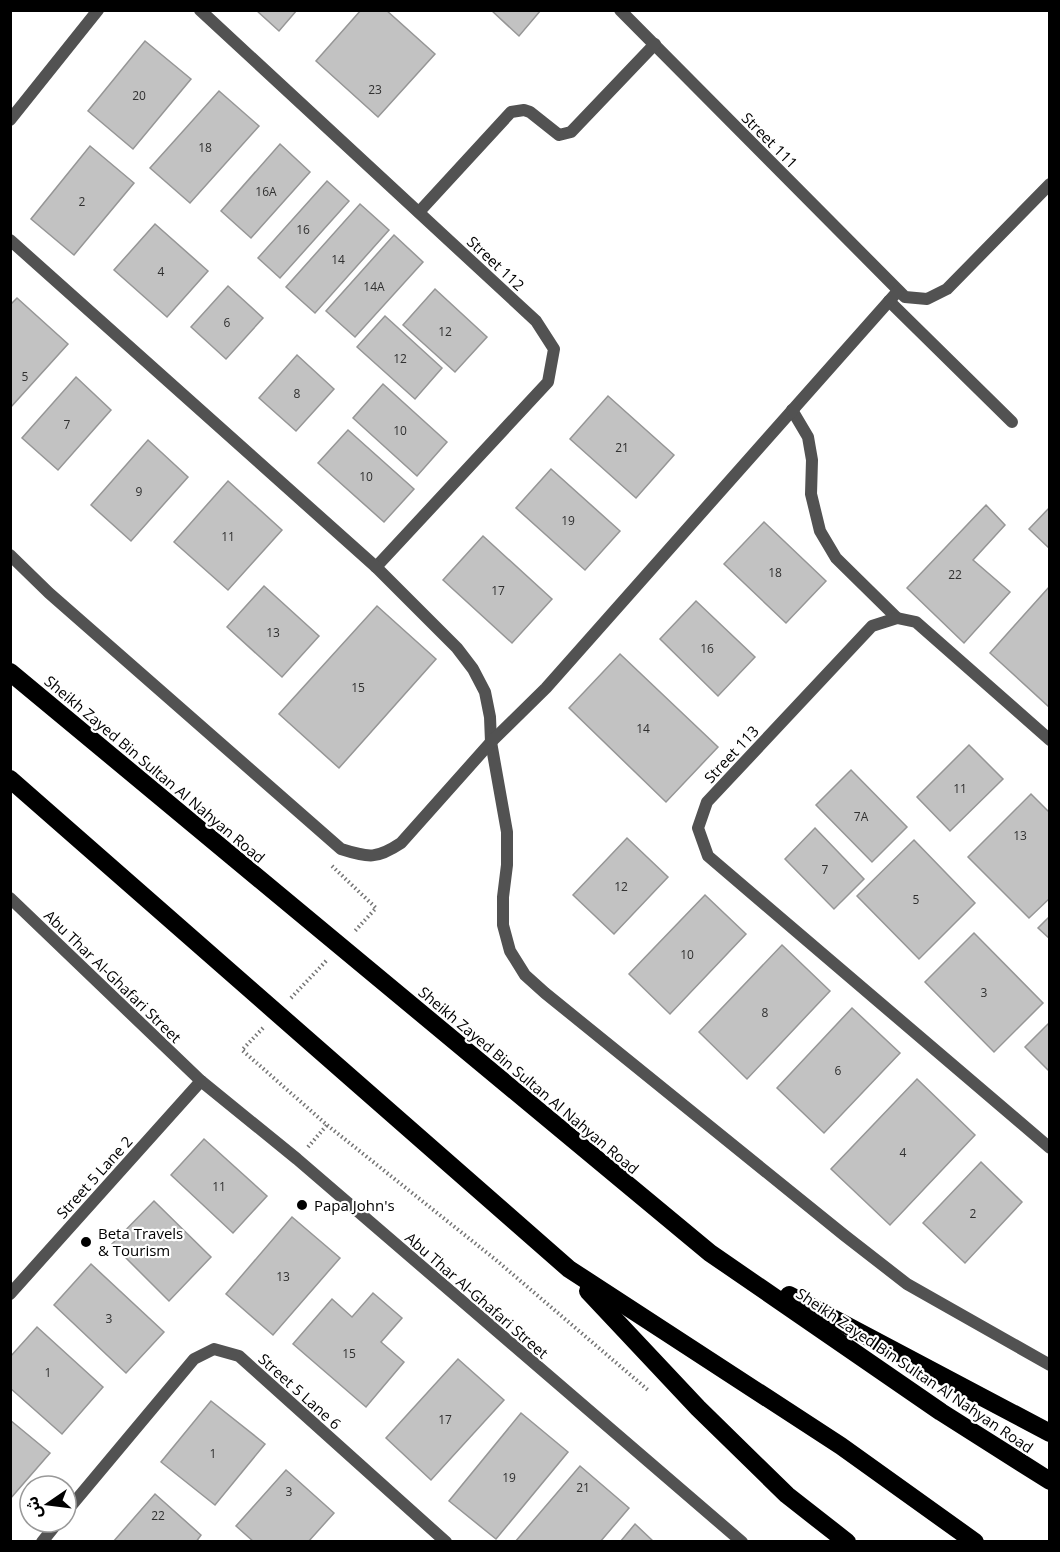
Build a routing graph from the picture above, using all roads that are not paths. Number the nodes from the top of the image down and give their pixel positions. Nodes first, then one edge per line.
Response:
1 (98, 10) edge
2 (200, 10) edge
3 (620, 10) edge
4 (655, 44) junction
5 (10, 120) edge
6 (1050, 184) edge
7 (419, 212) junction
8 (10, 240) edge
9 (898, 291) junction
10 (889, 301) junction
11 (792, 410) junction
12 (1012, 422) dead end
13 (10, 555) edge
14 (376, 567) junction
15 (897, 618) junction
16 (14, 673) edge
17 (1050, 740) edge
18 (491, 742) junction
19 (10, 779) edge
20 (10, 794) edge
21 (56, 818) junction
22 (10, 898) edge
23 (201, 1081) junction
24 (1050, 1148) edge
25 (710, 1253) junction
26 (569, 1269) junction
27 (10, 1294) edge
28 (1050, 1365) edge
29 (1050, 1433) edge
30 (1050, 1481) edge
31 (78, 1498) edge
32 (446, 1542) edge
33 (742, 1542) edge
34 (848, 1542) edge
35 (975, 1542) edge

1 - 5 street
2 - 7 street, Street 112
3 - 4 street, Street 111
4 - 7 street
4 - 9 street, Street 111
6 - 9 street
7 - 14 street, Street 112
8 - 14 street
9 - 10 street
10 - 11 street
10 - 12 street
11 - 15 street
11 - 18 street
13 - 18 street
14 - 18 street
15 - 17 street
15 - 24 street, Street 113
16 - 25 highway, Sheikh Zayed Bin Sultan Al Nahyan Road
18 - 28 street
19 - 21 highway
20 - 21 highway
21 - 26 highway
22 - 23 street, Abu Thar Al-Ghafari Street
23 - 27 street, Street 5 Lane 2
23 - 33 street, Abu Thar Al-Ghafari Street
25 - 29 highway
25 - 30 highway, Sheikh Zayed Bin Sultan Al Nahyan Road
26 - 34 highway
26 - 35 highway
31 - 32 street, Street 5 Lane 6

